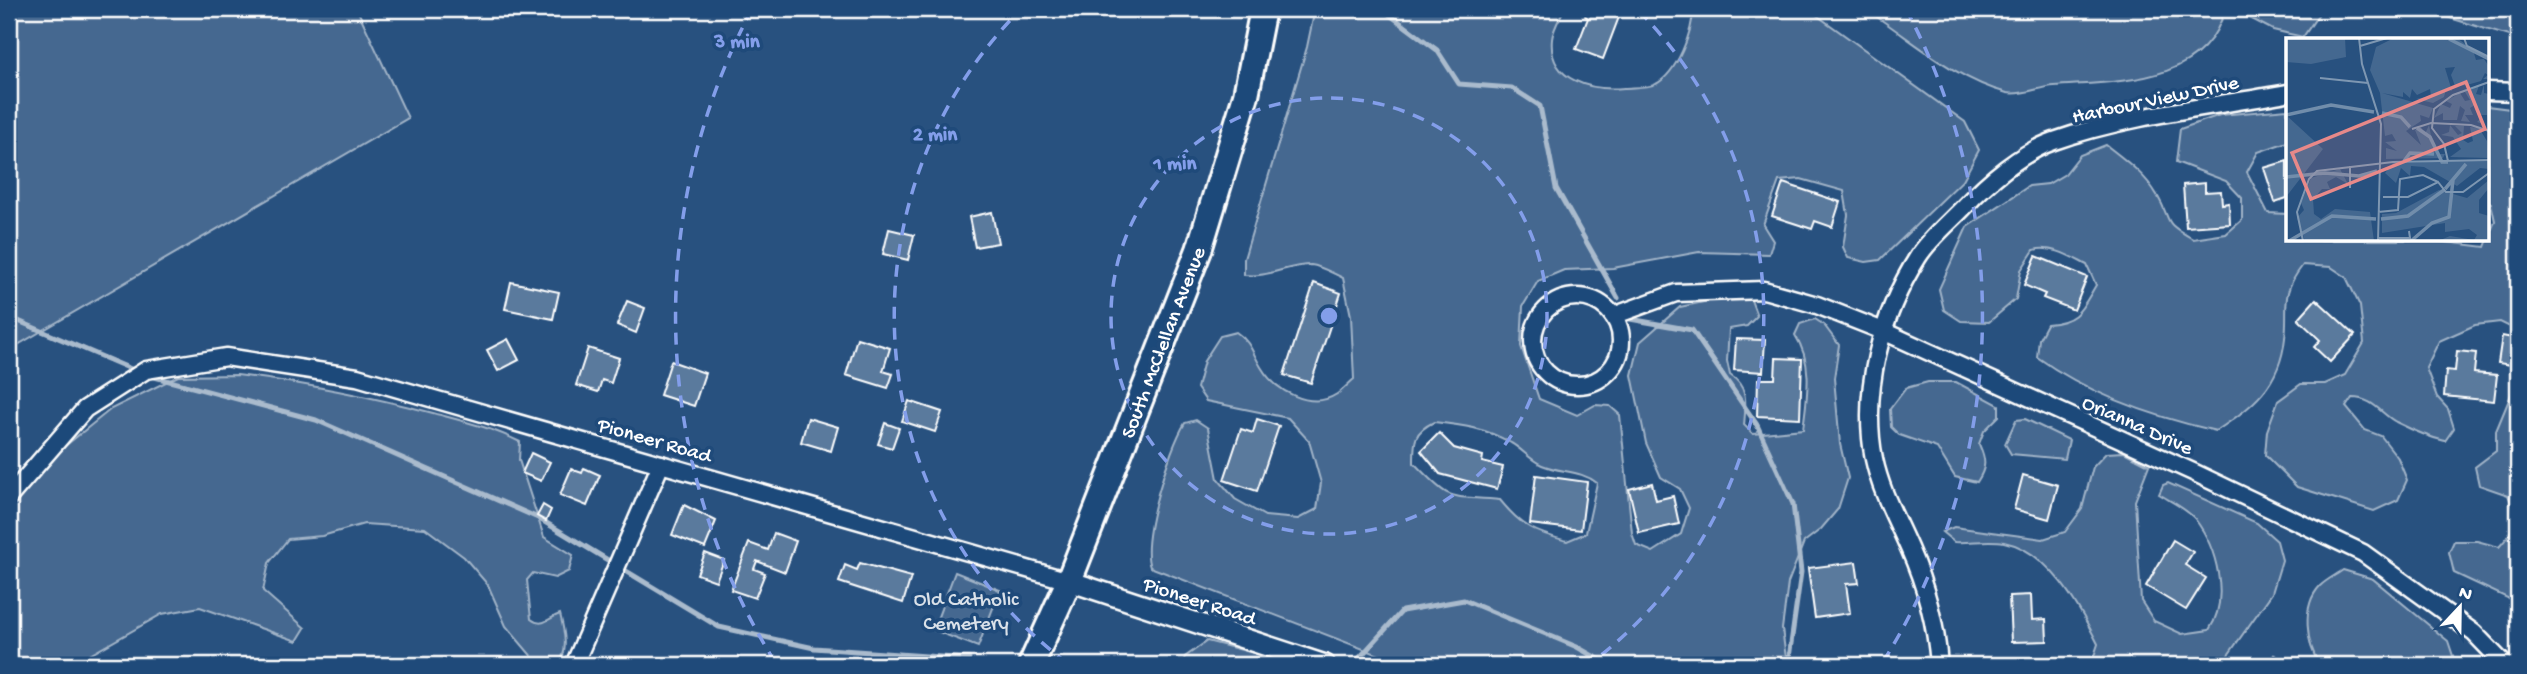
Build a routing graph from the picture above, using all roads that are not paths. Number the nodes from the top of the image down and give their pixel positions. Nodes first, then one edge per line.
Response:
1 (1263, 9) edge
2 (2488, 91) edge
3 (2518, 92) edge
4 (2286, 93) edge
5 (1613, 316) junction
6 (1883, 331) junction
7 (661, 464) junction
8 (9, 497) edge
9 (1069, 580) junction
10 (574, 665) edge
11 (1031, 665) edge
12 (1325, 665) edge
13 (1939, 665) edge
14 (2505, 665) edge

1 - 9 main road, South McClellan Avenue
2 - 3 street
4 - 6 street, Harbour View Drive
5 - 5 street
5 - 6 street, Orianna Drive
6 - 13 street, Harbour View Drive
6 - 14 street, Orianna Drive
7 - 8 street, Pioneer Road
7 - 9 street, Pioneer Road
7 - 10 street
9 - 11 main road, South McClellan Avenue
9 - 12 street, Pioneer Road

